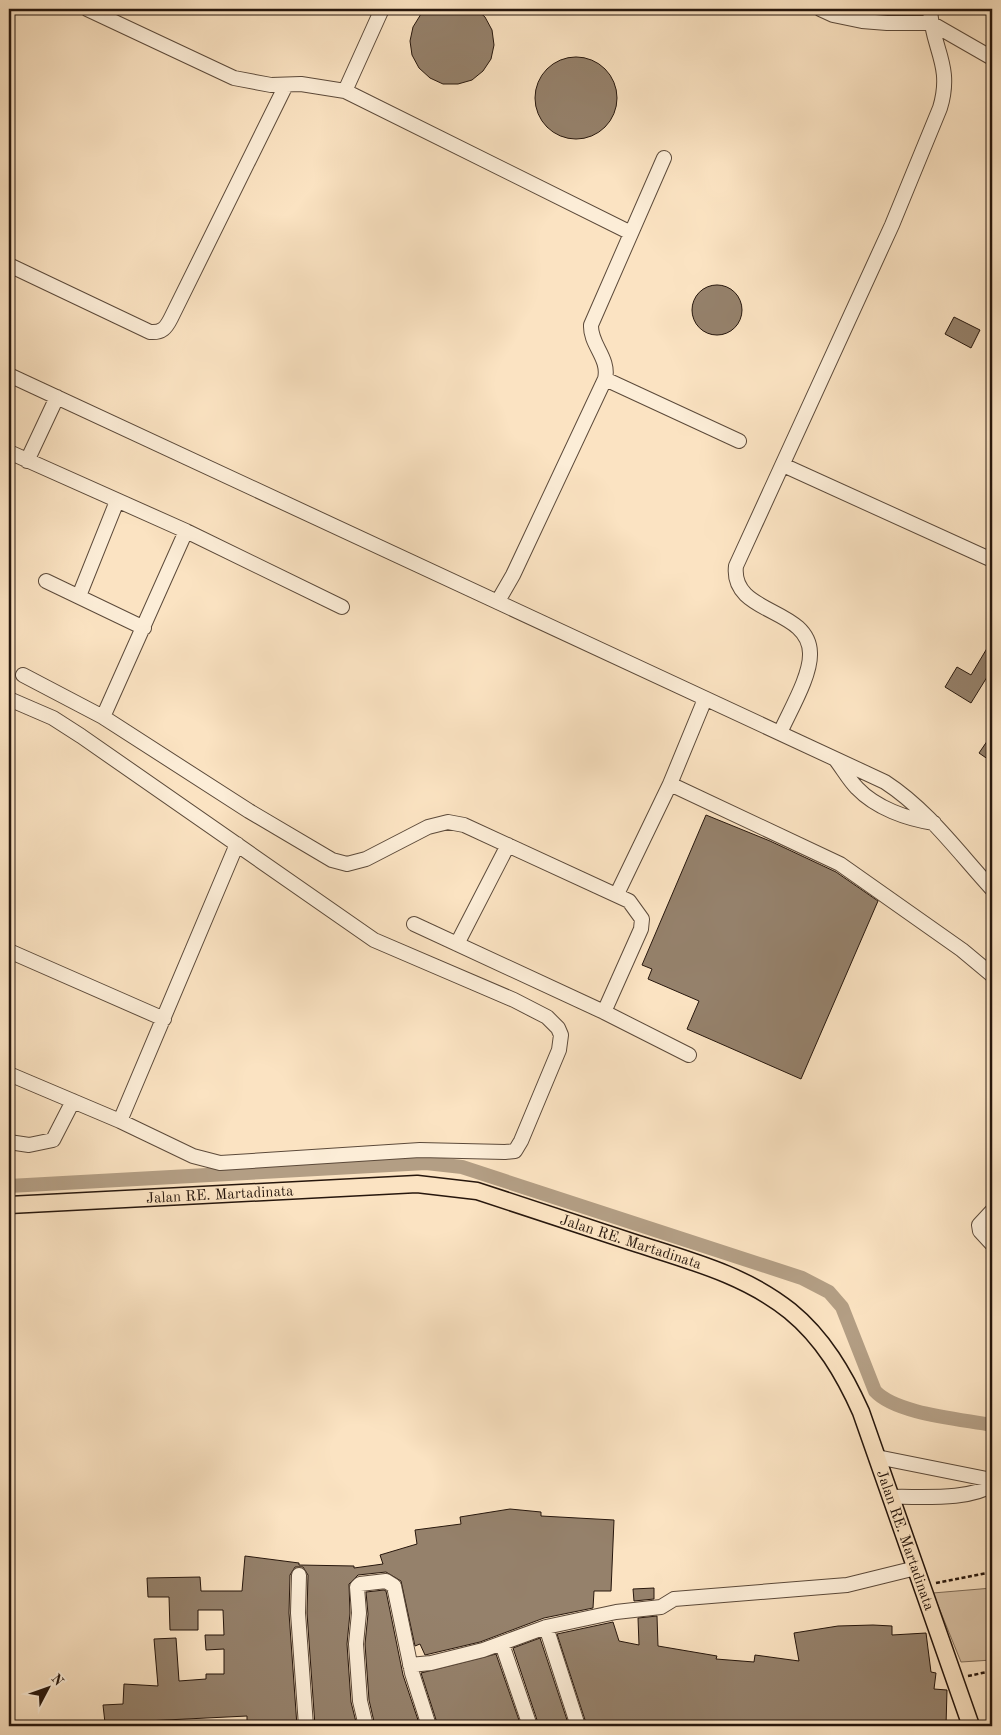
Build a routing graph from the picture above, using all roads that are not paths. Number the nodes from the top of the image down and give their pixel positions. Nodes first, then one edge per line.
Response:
1 (87, 9) edge
2 (382, 9) edge
3 (820, 9) edge
4 (883, 9) edge
5 (930, 16) edge
6 (887, 23) junction
7 (992, 58) edge
8 (286, 85) junction
9 (345, 91) junction
10 (664, 158) dead end
11 (631, 233) junction
12 (9, 265) edge
13 (9, 375) edge
14 (606, 379) junction
15 (57, 397) junction
16 (739, 441) dead end
17 (9, 452) edge
18 (27, 461) junction
19 (783, 465) junction
20 (117, 501) junction
21 (186, 531) junction
22 (992, 560) edge
23 (46, 581) dead end
24 (79, 596) junction
25 (498, 601) junction
26 (342, 607) dead end
27 (144, 628) junction
28 (23, 676) dead end
29 (9, 699) edge
30 (705, 699) junction
31 (103, 717) junction
32 (780, 733) junction
33 (834, 757) junction
34 (670, 784) junction
35 (934, 823) junction
36 (237, 844) junction
37 (508, 845) junction
38 (992, 889) edge
39 (617, 894) junction
40 (414, 924) dead end
41 (457, 944) junction
42 (9, 951) edge
43 (992, 975) edge
44 (604, 1012) junction
45 (164, 1019) junction
46 (689, 1055) dead end
47 (9, 1074) edge
48 (73, 1101) junction
49 (120, 1121) junction
50 (9, 1142) edge
51 (9, 1205) edge
52 (992, 1211) edge
53 (992, 1244) edge
54 (877, 1457) junction
55 (992, 1480) edge
56 (992, 1485) edge
57 (891, 1497) junction
58 (916, 1568) junction
59 (299, 1576) dead end
60 (546, 1627) junction
61 (502, 1644) junction
62 (410, 1665) junction
63 (306, 1726) edge
64 (366, 1726) edge
65 (429, 1726) edge
66 (530, 1726) edge
67 (578, 1726) edge
68 (971, 1726) edge

1 - 8 street
2 - 9 street
3 - 6 street
4 - 6 street
5 - 6 street
5 - 7 street
5 - 19 street
8 - 9 street
8 - 12 street
9 - 11 street
10 - 11 street
11 - 14 street
13 - 15 street
14 - 16 street
14 - 25 street
15 - 18 street
15 - 25 street
17 - 18 street
18 - 20 street
19 - 22 street
19 - 32 street
20 - 21 street
20 - 24 street
21 - 26 street
21 - 27 street
23 - 24 street
24 - 27 street
25 - 30 street
27 - 31 street
28 - 31 street
29 - 36 street
30 - 32 street
30 - 34 street
31 - 37 street
32 - 33 street
33 - 35 street
33 - 35 street
34 - 39 street
34 - 43 street
35 - 38 street
36 - 45 street
36 - 49 street
37 - 39 street
37 - 41 street
39 - 44 street
40 - 41 street
41 - 44 street
42 - 45 street
44 - 46 street
45 - 49 street
47 - 48 street
48 - 49 street
48 - 50 street
51 - 54 main road, Jalan RE. Martadinata
52 - 53 street
54 - 55 street
54 - 57 main road, Jalan RE. Martadinata
56 - 57 street
57 - 58 main road, Jalan RE. Martadinata
58 - 60 street
58 - 68 main road, Jalan RE. Martadinata
59 - 63 street
60 - 61 street
60 - 67 street
61 - 62 street
61 - 66 street
62 - 64 street
62 - 65 street

